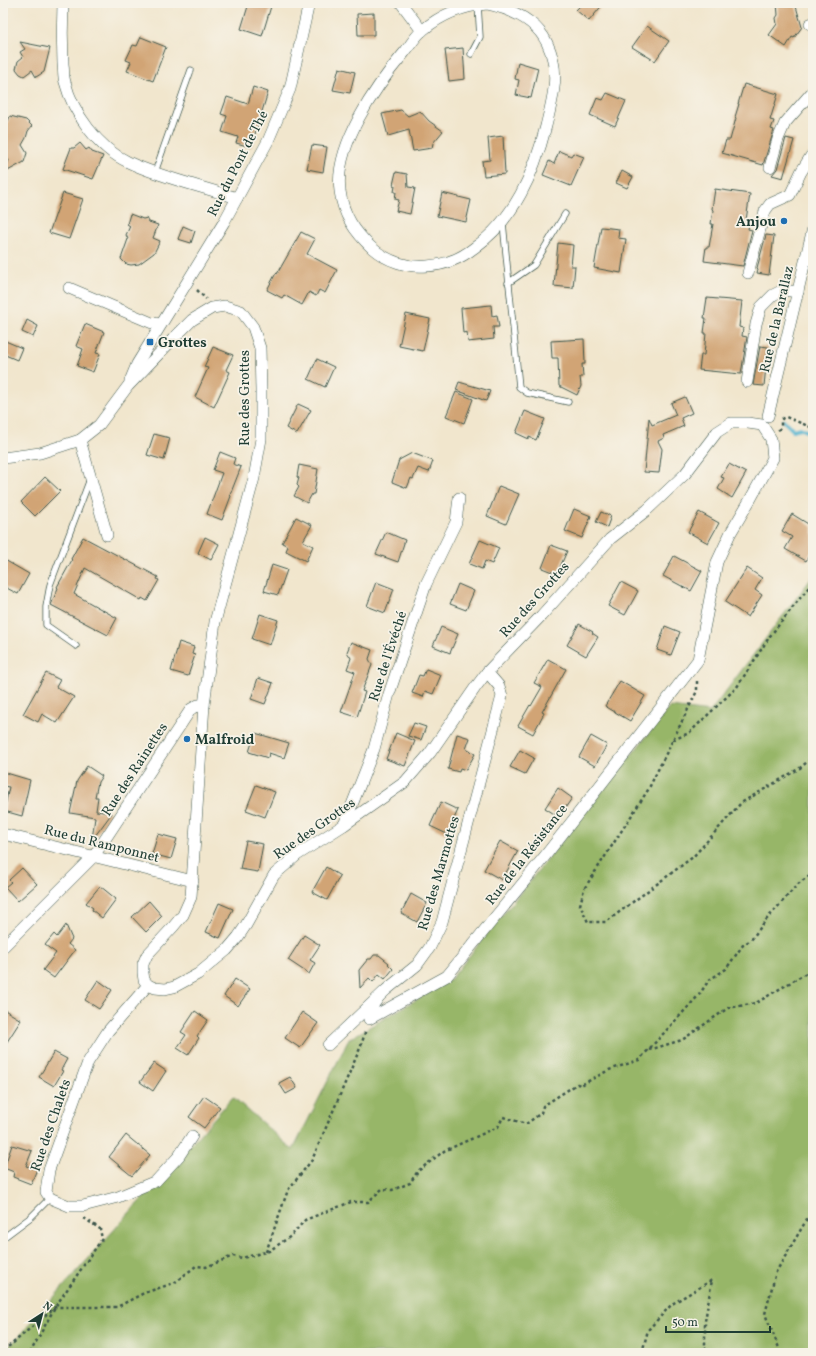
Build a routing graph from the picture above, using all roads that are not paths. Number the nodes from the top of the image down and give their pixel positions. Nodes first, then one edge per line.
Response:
1 (63, 3) edge
2 (309, 3) edge
3 (400, 3) edge
4 (478, 4) junction
5 (422, 31) junction
6 (471, 54) dead end
7 (191, 70) dead end
8 (813, 91) edge
9 (813, 155) edge
10 (770, 167) dead end
11 (154, 172) junction
12 (238, 198) junction
13 (565, 214) dead end
14 (502, 223) junction
15 (813, 228) edge
16 (810, 256) edge
17 (748, 273) dead end
18 (508, 283) junction
19 (69, 288) dead end
20 (798, 292) junction
21 (161, 324) junction
22 (747, 382) dead end
23 (128, 386) junction
24 (568, 402) dead end
25 (768, 416) dead end
26 (80, 440) junction
27 (3, 458) edge
28 (90, 477) junction
29 (459, 498) dead end
30 (107, 535) dead end
31 (76, 646) dead end
32 (698, 660) joint
33 (487, 672) junction
34 (204, 705) junction
35 (344, 825) junction
36 (3, 834) edge
37 (94, 856) junction
38 (193, 881) junction
39 (3, 947) edge
40 (148, 985) junction
41 (378, 998) junction
42 (328, 1045) dead end
43 (192, 1136) dead end
44 (50, 1198) junction
45 (3, 1238) edge

1 - 11 street
2 - 12 street, Rue du Pont de Thé
3 - 5 street
4 - 5 street
4 - 6 lane
4 - 14 street
5 - 14 street
7 - 11 lane
8 - 10 street
9 - 17 street
11 - 12 street
12 - 21 street, Rue du Pont de Thé
13 - 18 lane
14 - 18 lane
15 - 16 street, Rue de la Barallaz
16 - 20 street, Rue de la Barallaz
18 - 24 lane
19 - 21 street
20 - 22 street
20 - 25 street, Rue de la Barallaz
21 - 23 street, Rue du Pont de Thé
23 - 26 street
23 - 34 street, Rue des Grottes
26 - 27 street
26 - 28 street
28 - 30 street
28 - 31 lane
29 - 35 street, Rue de l'Évéché
32 - 33 street, Rue des Grottes
32 - 41 street, Rue de la Résistance
33 - 35 street, Rue des Grottes
33 - 41 street, Rue des Marmottes
34 - 37 street, Rue des Rainettes
34 - 38 street, Rue des Grottes
35 - 40 street, Rue des Grottes
36 - 37 street, Rue du Ramponnet
37 - 38 street, Rue du Ramponnet
37 - 39 street, Rue des Rainettes
38 - 40 street, Rue des Grottes
40 - 44 street, Rue des Chalets
41 - 42 street, Rue des Marmottes
43 - 44 street
44 - 45 lane

